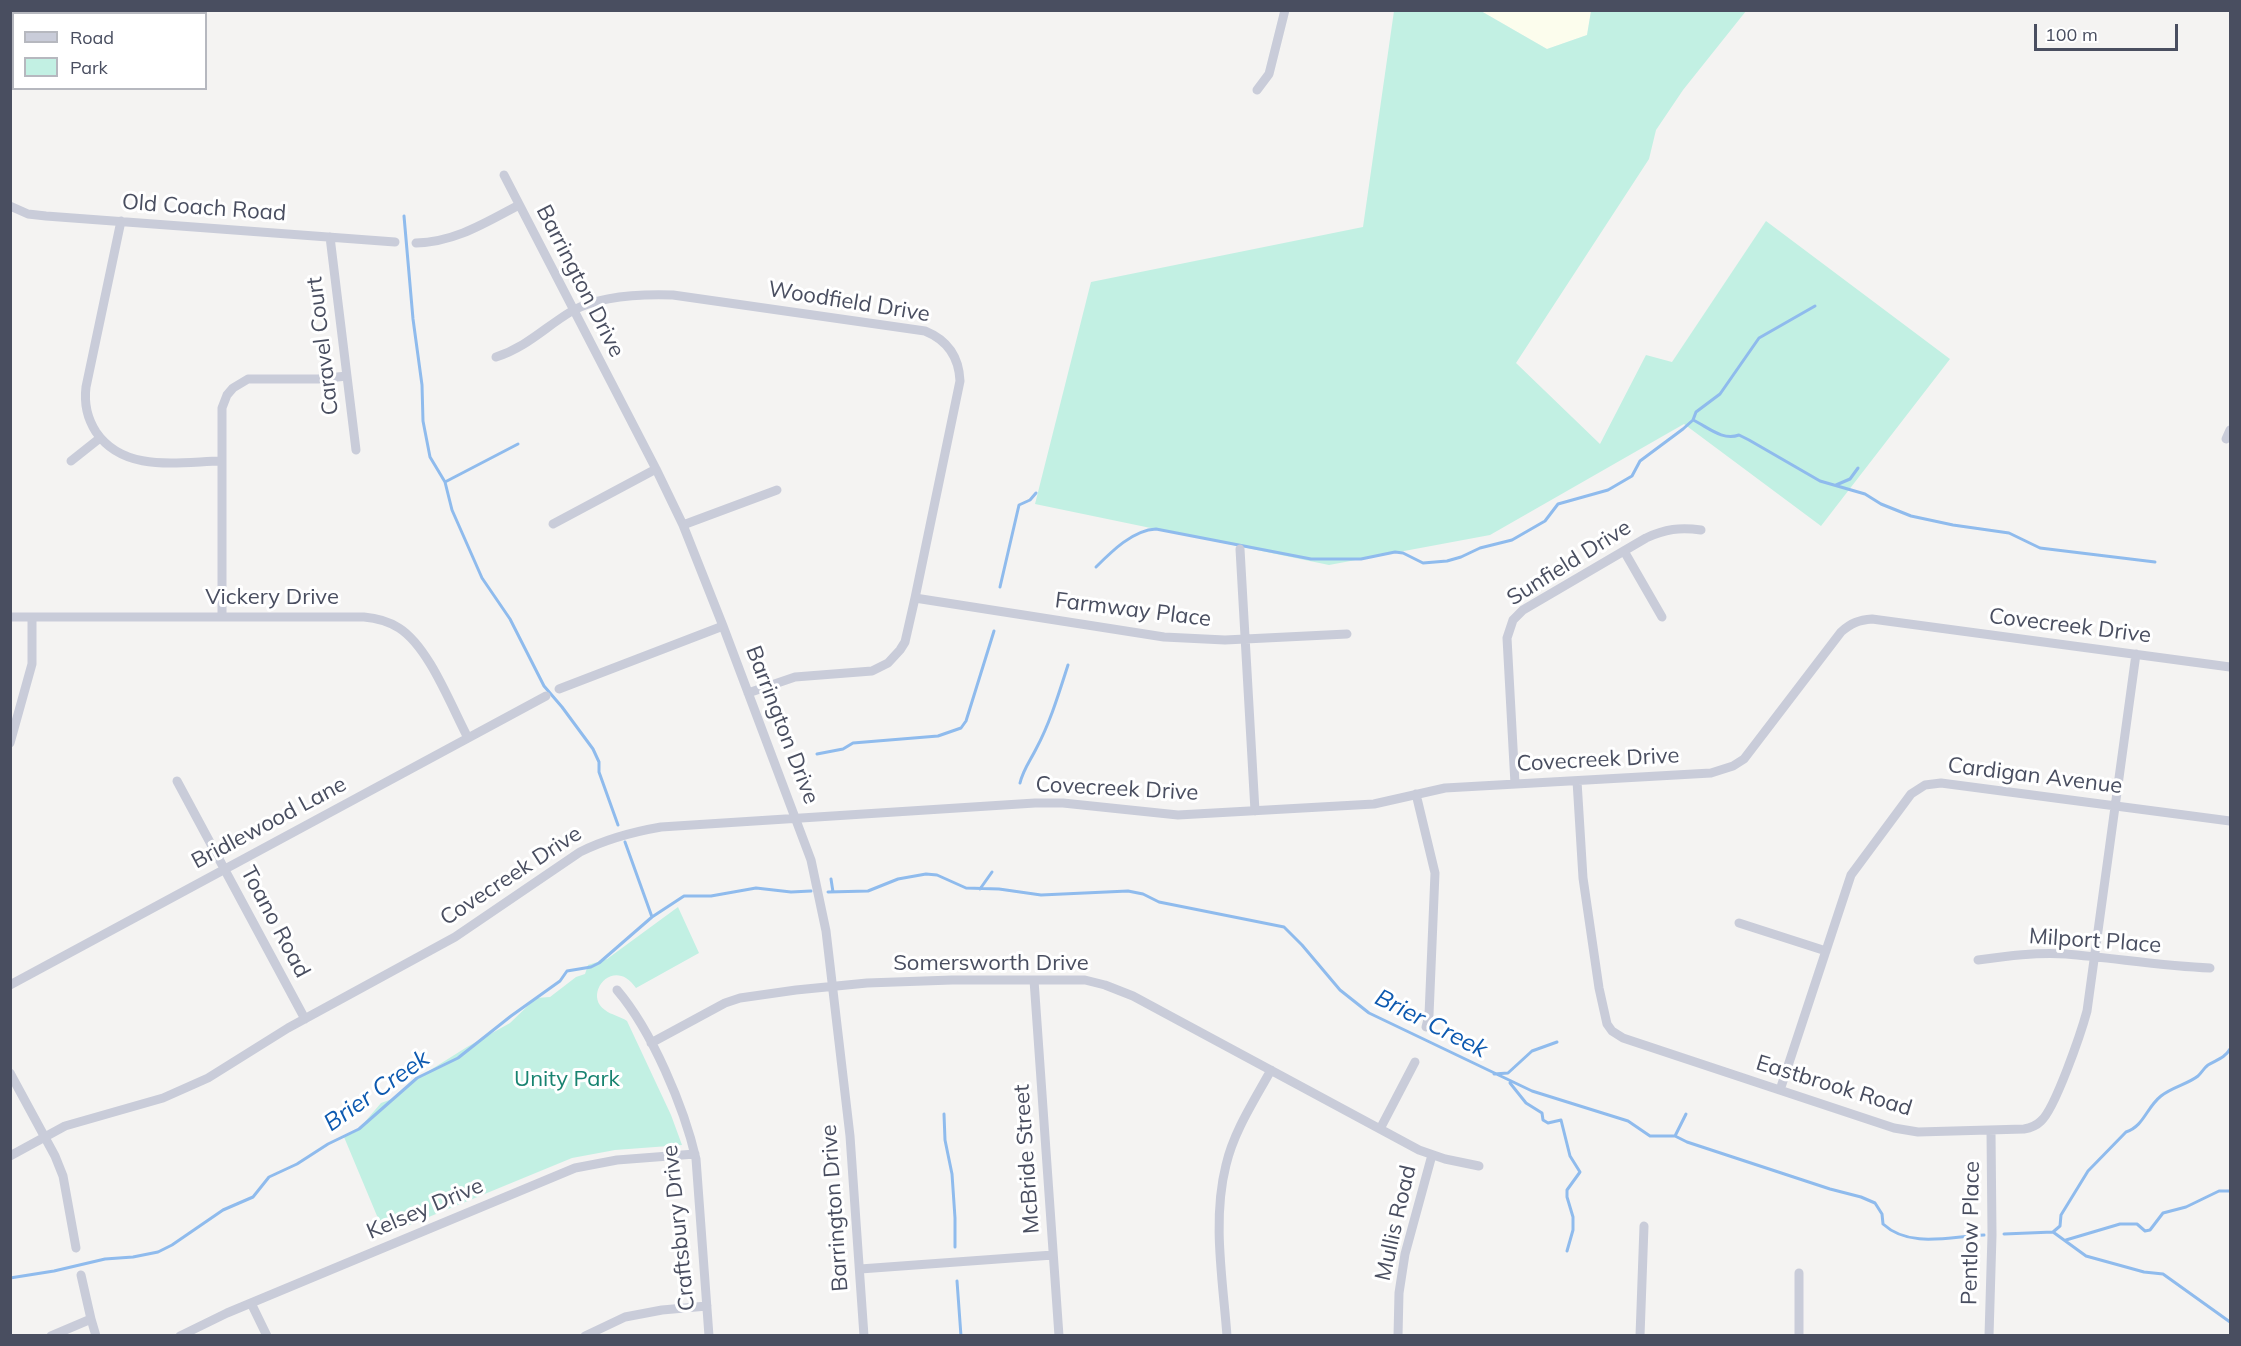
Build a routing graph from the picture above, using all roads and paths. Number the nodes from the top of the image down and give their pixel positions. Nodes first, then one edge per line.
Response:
1 (1285, 10) edge
2 (1257, 90) dead end
3 (504, 175) dead end
4 (519, 205) junction
5 (10, 206) edge
6 (121, 221) junction
7 (330, 237) junction
8 (395, 242) dead end
9 (416, 243) dead end
10 (573, 310) junction
11 (496, 357) dead end
12 (347, 376) junction
13 (100, 438) junction
14 (356, 450) dead end
15 (71, 461) dead end
16 (221, 461) junction
17 (656, 469) junction
18 (777, 490) dead end
19 (553, 524) dead end
20 (683, 525) junction
21 (1701, 530) dead end
22 (1240, 549) dead end
23 (1624, 551) junction
24 (915, 598) junction
25 (32, 616) junction
26 (10, 617) edge
27 (222, 617) junction
28 (1662, 617) dead end
29 (723, 626) junction
30 (1347, 634) dead end
31 (1244, 639) junction
32 (2136, 654) junction
33 (2230, 667) edge
34 (559, 688) dead end
35 (748, 693) junction
36 (546, 696) dead end
37 (468, 738) junction
38 (10, 743) edge
39 (177, 781) dead end
40 (1577, 781) junction
41 (1515, 784) junction
42 (1416, 794) junction
43 (2115, 807) junction
44 (1255, 811) junction
45 (796, 818) junction
46 (2230, 821) edge
47 (224, 869) junction
48 (1738, 923) dead end
49 (1826, 951) junction
50 (2095, 958) junction
51 (1978, 960) dead end
52 (2210, 968) dead end
53 (1034, 980) junction
54 (10, 985) edge
55 (833, 986) junction
56 (617, 990) dead end
57 (305, 1019) junction
58 (1426, 1027) dead end
59 (651, 1043) junction
60 (1415, 1062) dead end
61 (1271, 1070) junction
62 (10, 1073) edge
63 (1780, 1090) junction
64 (1380, 1129) junction
65 (1991, 1131) junction
66 (44, 1136) junction
67 (695, 1154) junction
68 (1432, 1155) junction
69 (10, 1156) edge
70 (1479, 1166) dead end
71 (1644, 1226) dead end
72 (76, 1248) dead end
73 (1053, 1255) junction
74 (860, 1269) junction
75 (1799, 1273) dead end
76 (81, 1275) dead end
77 (251, 1303) junction
78 (707, 1306) junction
79 (91, 1319) junction
80 (51, 1335) edge
81 (96, 1335) edge
82 (180, 1335) edge
83 (267, 1335) edge
84 (585, 1335) edge
85 (709, 1335) edge
86 (864, 1335) edge
87 (1059, 1335) edge
88 (1227, 1335) edge
89 (1398, 1335) edge
90 (1640, 1335) edge
91 (1799, 1335) edge
92 (1989, 1335) edge

1 - 2 street
3 - 4 street, Barrington Drive
4 - 9 street
4 - 10 street, Barrington Drive
5 - 6 street, Old Coach Road
6 - 7 street, Old Coach Road
6 - 13 street
7 - 8 street, Old Coach Road
7 - 12 street, Caravel Court
10 - 11 street, Woodfield Drive
10 - 17 street, Barrington Drive
10 - 24 street, Woodfield Drive
12 - 14 street, Caravel Court
12 - 16 street
13 - 15 street
13 - 16 street
16 - 27 street
17 - 19 street
17 - 20 street, Barrington Drive
18 - 20 street
20 - 29 street, Barrington Drive
21 - 23 street, Sunfield Drive
22 - 31 street
23 - 28 street
23 - 41 street, Sunfield Drive
24 - 31 street, Farmway Place
24 - 35 street, Woodfield Drive
25 - 26 street, Vickery Drive
25 - 27 street, Vickery Drive
25 - 38 street
27 - 37 street, Vickery Drive
29 - 34 street
29 - 35 street, Barrington Drive
30 - 31 street, Farmway Place
31 - 44 street
32 - 33 street, Covecreek Drive
32 - 40 street, Covecreek Drive
32 - 43 street, Eastbrook Road
35 - 45 street, Barrington Drive
36 - 37 street, Bridlewood Lane
37 - 47 street, Bridlewood Lane
39 - 47 street, Toano Road
40 - 41 street, Covecreek Drive
40 - 63 street, Eastbrook Road
41 - 42 street, Covecreek Drive
42 - 44 street, Covecreek Drive
42 - 58 street
43 - 46 street, Cardigan Avenue
43 - 49 street, Cardigan Avenue
43 - 50 street, Eastbrook Road
44 - 45 street, Covecreek Drive
45 - 55 street, Barrington Drive
45 - 57 street, Covecreek Drive
47 - 54 street, Bridlewood Lane
47 - 57 street, Toano Road
48 - 49 street
49 - 63 street, Cardigan Avenue
50 - 51 street, Milport Place
50 - 52 street, Milport Place
50 - 65 street, Eastbrook Road
53 - 55 street, Somersworth Drive
53 - 61 street, Somersworth Drive
53 - 73 street, McBride Street
55 - 59 street, Somersworth Drive
55 - 74 street, Barrington Drive
56 - 59 street, Craftsbury Drive
57 - 66 street, Covecreek Drive
59 - 67 street, Craftsbury Drive
60 - 64 street
61 - 64 street, Somersworth Drive
61 - 88 street
62 - 66 street
63 - 65 street, Eastbrook Road
64 - 68 street, Somersworth Drive
65 - 92 street, Pentlow Place
66 - 69 street, Covecreek Drive
66 - 72 street
67 - 77 street, Kelsey Drive
67 - 78 street, Craftsbury Drive
68 - 70 street, Somersworth Drive
68 - 89 street, Mullis Road
71 - 90 street
73 - 74 street
73 - 87 street, McBride Street
74 - 86 street, Barrington Drive
75 - 91 street
76 - 79 street
77 - 82 street, Kelsey Drive
77 - 83 street
78 - 84 street
78 - 85 street, Craftsbury Drive
79 - 80 street
79 - 81 street

